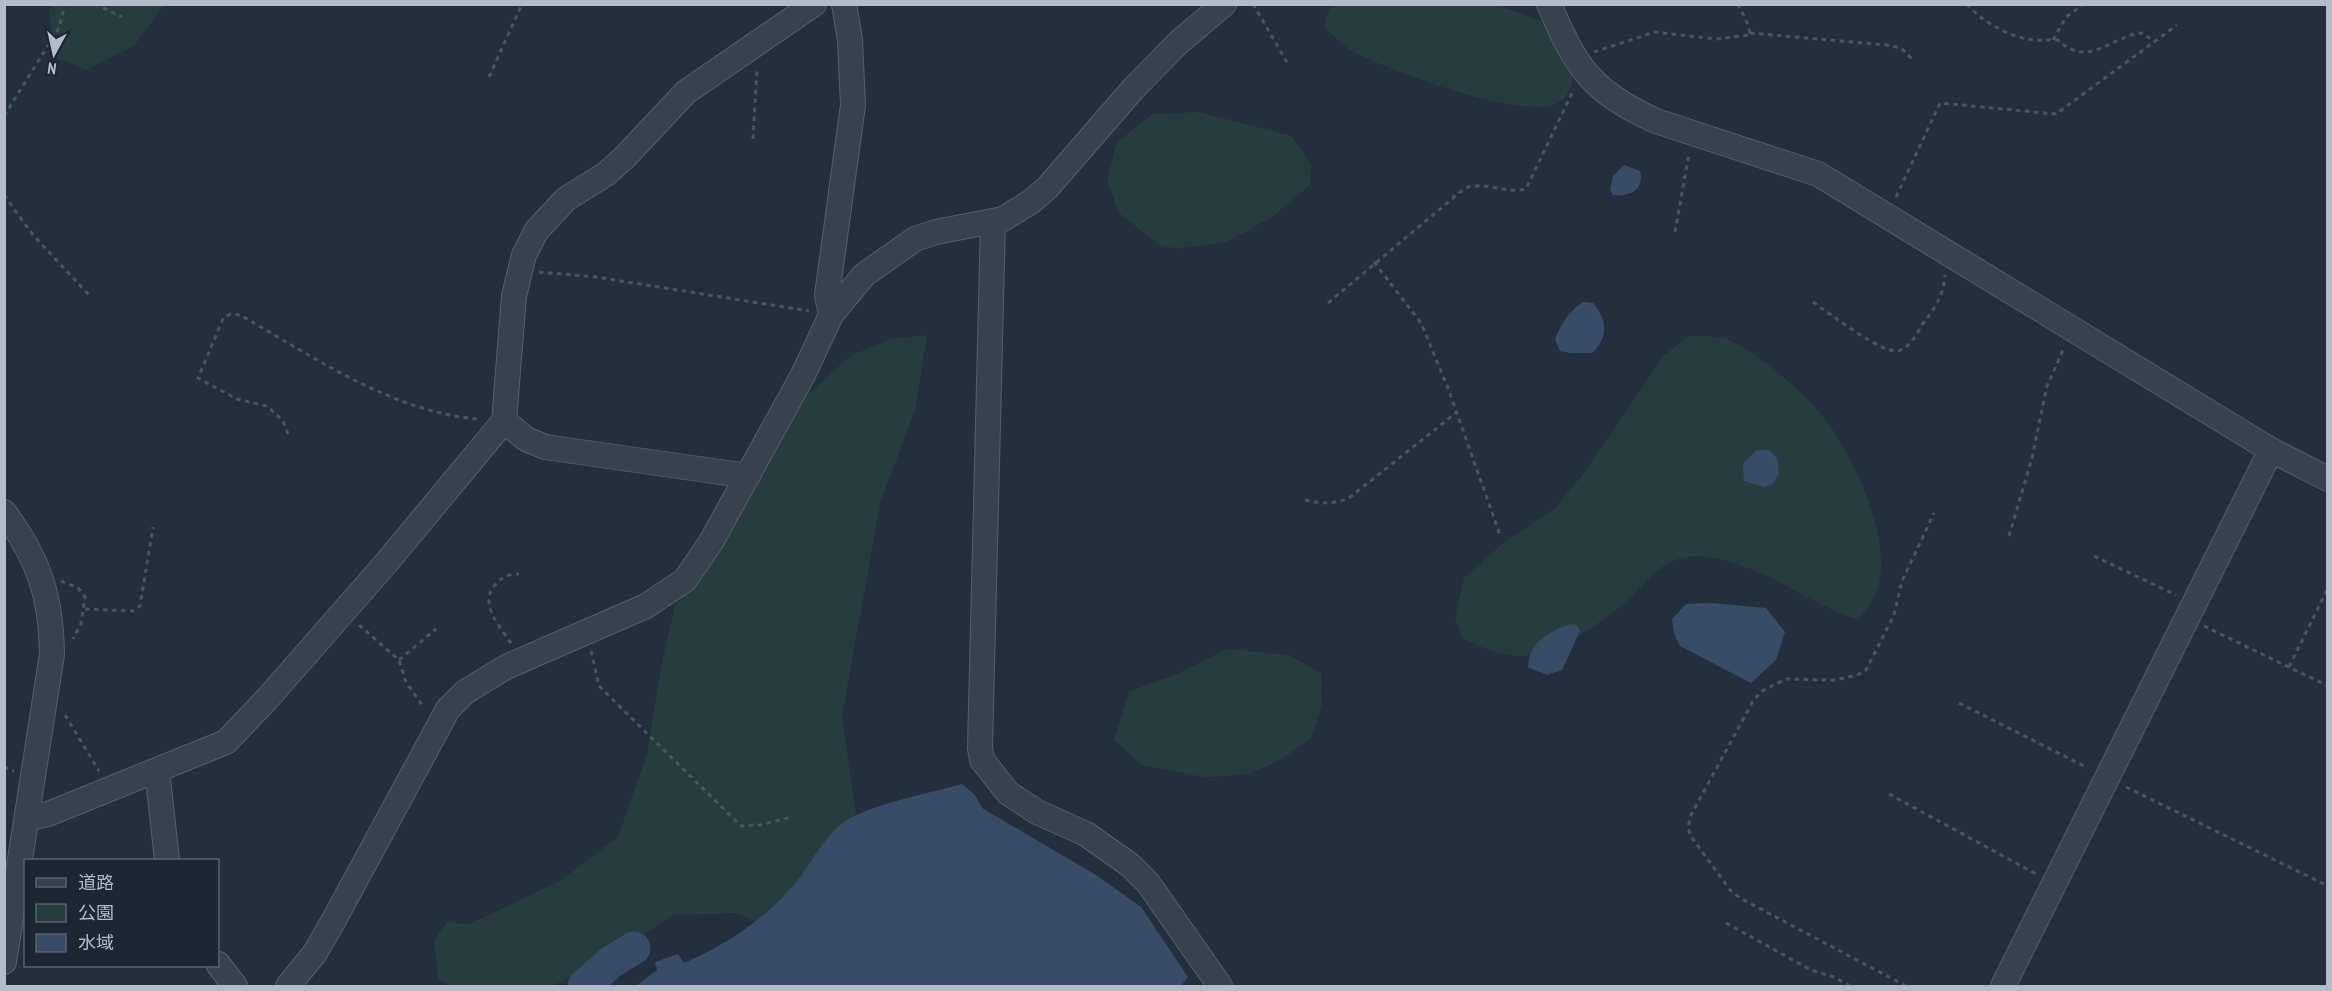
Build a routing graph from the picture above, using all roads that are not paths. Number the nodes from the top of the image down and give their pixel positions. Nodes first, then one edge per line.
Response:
1 (813, 4) edge
2 (844, 4) edge
3 (1224, 4) edge
4 (1549, 4) edge
5 (993, 221) junction
6 (831, 315) junction
7 (504, 422) junction
8 (2271, 450) junction
9 (748, 476) junction
10 (2328, 479) edge
11 (4, 512) edge
12 (158, 770) junction
13 (28, 818) junction
14 (167, 859) edge
15 (4, 962) edge
16 (219, 965) edge
17 (1218, 986) edge
18 (235, 987) edge
19 (288, 987) edge
20 (2003, 987) edge

1 - 7 street
2 - 6 street
3 - 5 street
4 - 8 street
5 - 6 street
5 - 17 street
6 - 9 street
7 - 9 street
7 - 12 street
8 - 10 street
8 - 20 street
9 - 19 street
11 - 13 street
12 - 13 street
12 - 14 street
13 - 15 street
16 - 18 street

